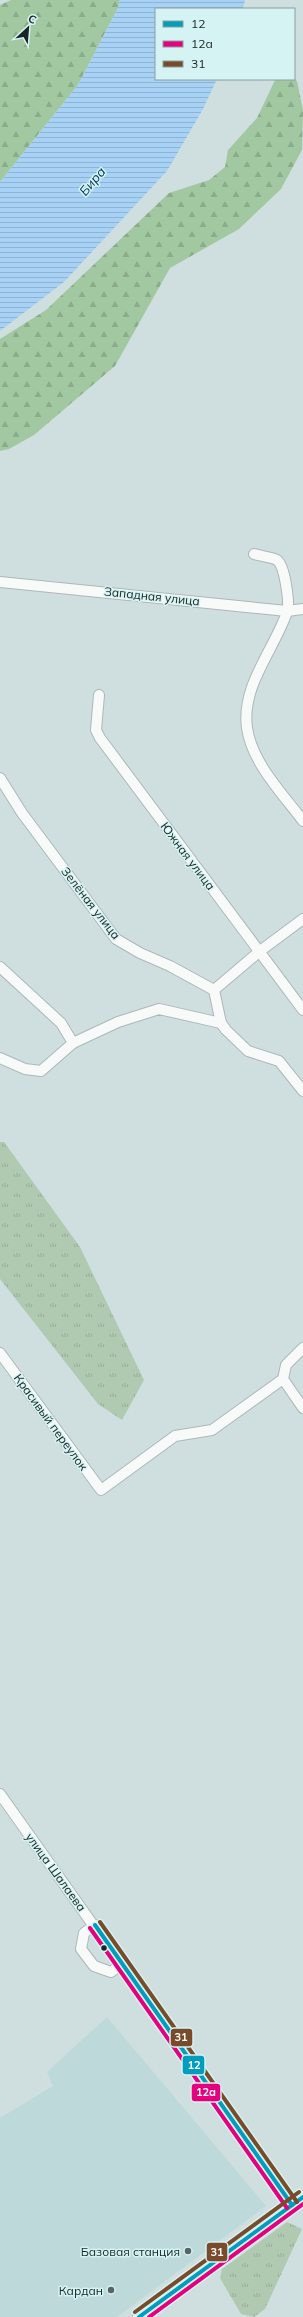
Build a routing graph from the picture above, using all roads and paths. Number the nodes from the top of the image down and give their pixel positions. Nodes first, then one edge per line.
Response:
1 (254, 554) dead end
2 (0, 582) edge
3 (303, 609) edge
4 (288, 611) junction
5 (99, 695) dead end
6 (0, 778) edge
7 (303, 820) edge
8 (303, 919) edge
9 (260, 951) junction
10 (0, 966) edge
11 (214, 990) junction
12 (303, 1010) edge
13 (221, 1024) junction
14 (73, 1043) junction
15 (0, 1058) edge
16 (303, 1091) edge
17 (303, 1348) edge
18 (0, 1353) edge
19 (283, 1379) junction
20 (303, 1408) edge
21 (0, 1794) edge
22 (95, 1925) junction
23 (122, 1964) junction
24 (303, 2197) edge
25 (292, 2205) junction
26 (139, 2317) edge

1 - 4 street
2 - 4 street, Западная улица
3 - 4 street, Западная улица
4 - 7 street
5 - 9 street, Южная улица
6 - 11 street, Зелёная улица
8 - 9 street
9 - 11 street
9 - 12 street, Южная улица
10 - 14 street
11 - 13 street
13 - 14 street
13 - 16 street
14 - 15 street
17 - 19 street
18 - 19 street, Красивый переулок
19 - 20 street
21 - 22 street, улица Шалаева
22 - 23 street, улица Шалаева
22 - 23 street
23 - 25 street, улица Шалаева
24 - 25 main road
25 - 26 main road

